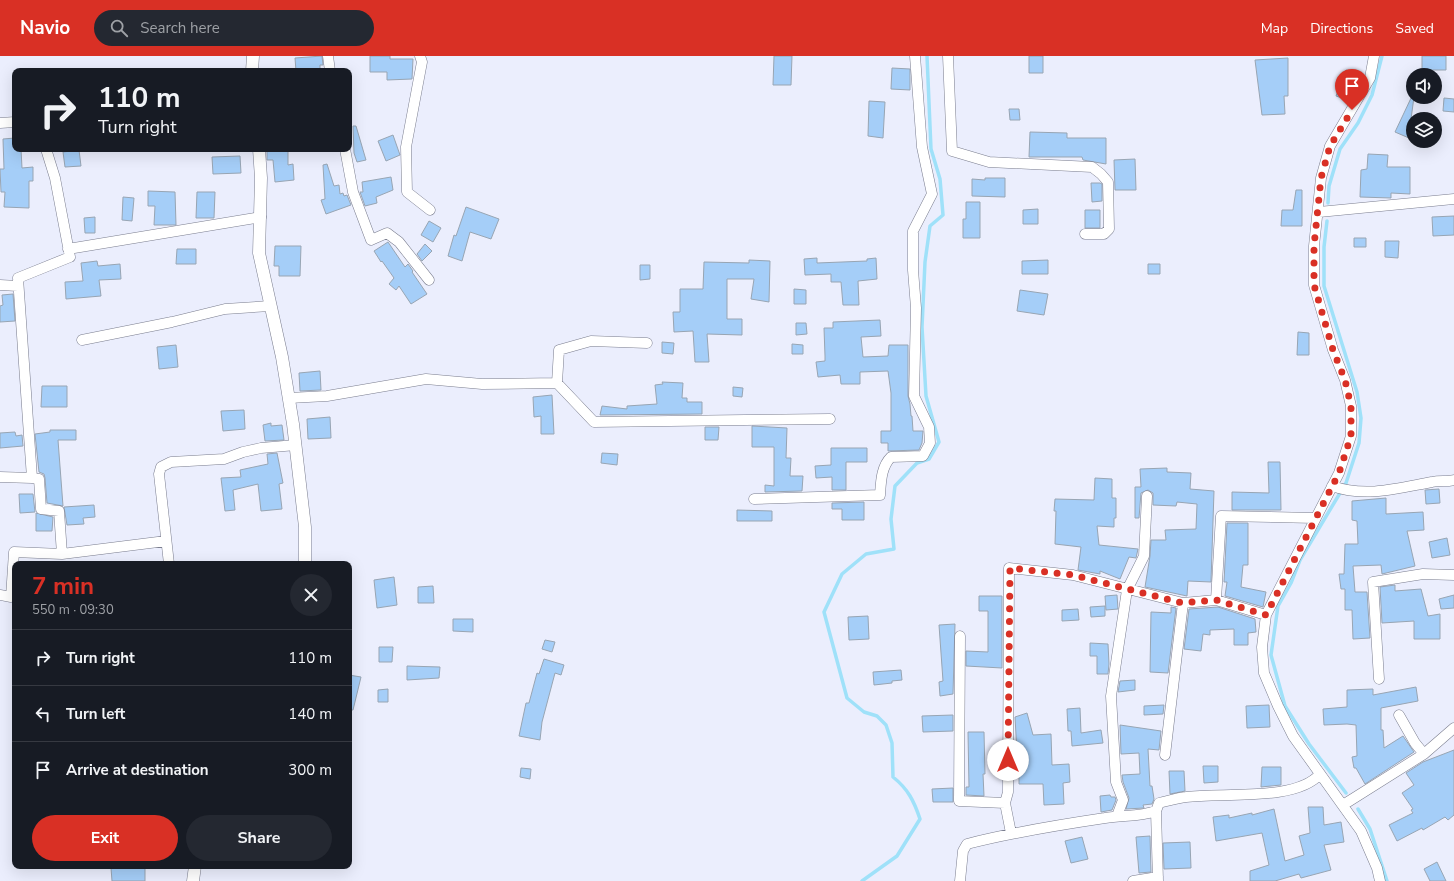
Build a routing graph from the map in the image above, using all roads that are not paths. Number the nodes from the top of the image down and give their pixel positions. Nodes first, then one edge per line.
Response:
1 (253, 56) edge
2 (328, 56) edge
3 (420, 56) edge
4 (915, 56) edge
5 (948, 56) edge
6 (1374, 56) edge
7 (252, 68) edge
8 (330, 68) edge
9 (12, 122) edge
10 (0, 123) edge
11 (47, 152) edge
12 (259, 152) edge
13 (346, 152) edge
14 (1454, 199) edge
15 (430, 210) dead end
16 (1319, 212) junction
17 (260, 218) junction
18 (1085, 234) dead end
19 (68, 249) junction
20 (429, 280) dead end
21 (0, 286) edge
22 (18, 286) junction
23 (270, 306) junction
24 (82, 340) dead end
25 (647, 343) dead end
26 (557, 383) junction
27 (289, 398) junction
28 (830, 419) dead end
29 (296, 445) junction
30 (0, 477) edge
31 (32, 478) junction
32 (1454, 480) edge
33 (1338, 488) junction
34 (1147, 496) dead end
35 (754, 498) dead end
36 (1315, 518) junction
37 (166, 541) junction
38 (62, 554) junction
39 (13, 561) edge
40 (169, 561) edge
41 (305, 561) edge
42 (1454, 575) edge
43 (12, 582) edge
44 (1127, 590) junction
45 (0, 595) edge
46 (1216, 600) junction
47 (1182, 603) junction
48 (1266, 615) junction
49 (960, 636) dead end
50 (1379, 680) dead end
51 (1399, 715) dead end
52 (1454, 728) edge
53 (1424, 754) junction
54 (1164, 755) dead end
55 (1320, 774) junction
56 (1005, 803) junction
57 (1343, 805) junction
58 (1156, 811) junction
59 (1117, 816) junction
60 (1011, 833) junction
61 (195, 869) edge
62 (1158, 879) edge
63 (193, 881) edge
64 (960, 881) edge
65 (1133, 881) edge
66 (1380, 881) edge

1 - 7 street
2 - 8 street
3 - 15 street
4 - 35 street
5 - 18 street
6 - 16 street
9 - 10 street
11 - 19 street
12 - 17 street
13 - 20 street
14 - 16 street
16 - 33 street
17 - 19 street
17 - 23 street
19 - 22 street
21 - 22 street
22 - 31 street
23 - 24 street
23 - 27 street
25 - 26 street
26 - 27 street
26 - 28 street
27 - 29 street
29 - 37 street
29 - 41 street
30 - 31 street
31 - 38 street
32 - 33 street
33 - 36 street
34 - 44 street
36 - 46 street
36 - 48 street
37 - 38 street
37 - 40 street
38 - 39 street
42 - 50 street
43 - 45 street
44 - 47 street
44 - 56 street
44 - 59 street
46 - 47 street
46 - 48 street
47 - 54 street
48 - 55 street
49 - 56 street
51 - 53 street
52 - 53 street
53 - 57 street
55 - 57 street
55 - 58 street
56 - 60 street
57 - 66 street
58 - 59 street
58 - 62 street
59 - 60 street
60 - 64 street
61 - 63 street
62 - 65 street

